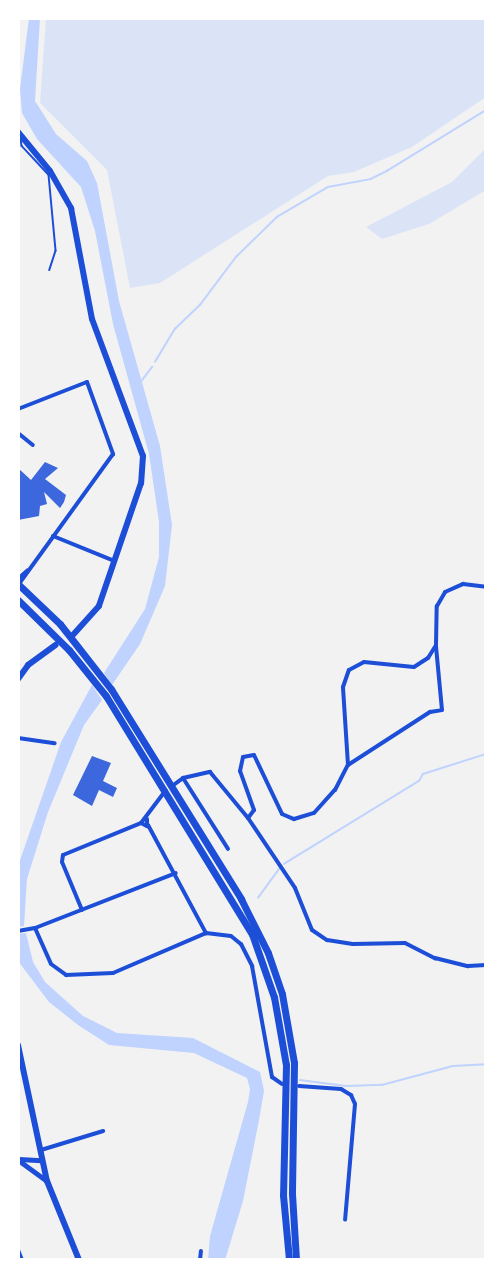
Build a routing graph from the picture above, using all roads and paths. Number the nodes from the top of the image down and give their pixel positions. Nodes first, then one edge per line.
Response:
1 (19, 134) edge
2 (50, 270) dead end
3 (18, 409) edge
4 (18, 433) edge
5 (33, 445) dead end
6 (53, 536) junction
7 (112, 560) junction
8 (28, 570) junction
9 (18, 579) edge
10 (18, 584) edge
11 (486, 587) edge
12 (18, 600) edge
13 (74, 634) dead end
14 (56, 645) dead end
15 (436, 645) junction
16 (18, 679) edge
17 (110, 695) junction
18 (18, 738) edge
19 (55, 743) dead end
20 (348, 765) junction
21 (183, 778) junction
22 (172, 794) junction
23 (248, 818) junction
24 (147, 819) junction
25 (141, 823) junction
26 (148, 825) junction
27 (228, 849) dead end
28 (176, 873) junction
29 (82, 910) junction
30 (36, 928) junction
31 (18, 931) edge
32 (206, 933) junction
33 (486, 965) edge
34 (18, 1045) edge
35 (282, 1084) dead end
36 (299, 1086) dead end
37 (103, 1131) dead end
38 (39, 1150) junction
39 (18, 1159) edge
40 (42, 1163) junction
41 (25, 1165) junction
42 (47, 1181) junction
43 (345, 1220) dead end
44 (18, 1250) edge
45 (201, 1251) dead end
46 (22, 1260) edge
47 (79, 1260) edge
48 (200, 1260) edge
49 (289, 1260) edge
50 (296, 1260) edge

1 - 2 lane
1 - 7 main road
3 - 6 street
4 - 5 street
6 - 7 street
6 - 8 street
7 - 13 main road
8 - 9 street
8 - 10 street
10 - 17 highway
11 - 15 street
12 - 17 highway
14 - 16 main road
15 - 20 street
15 - 20 street
17 - 22 highway
18 - 19 street
20 - 23 street
21 - 23 street
21 - 24 street
21 - 27 street
22 - 49 highway
22 - 50 highway
23 - 33 street
24 - 25 street
24 - 26 street
25 - 26 street
25 - 29 street
26 - 28 street
28 - 29 street
28 - 32 street
29 - 30 street
30 - 31 street
30 - 32 street
32 - 35 street
34 - 38 main road
36 - 43 street
37 - 38 street
38 - 40 main road
39 - 40 main road
39 - 41 main road
40 - 41 main road
40 - 42 main road
41 - 42 main road
42 - 47 main road
44 - 46 street
45 - 48 street

